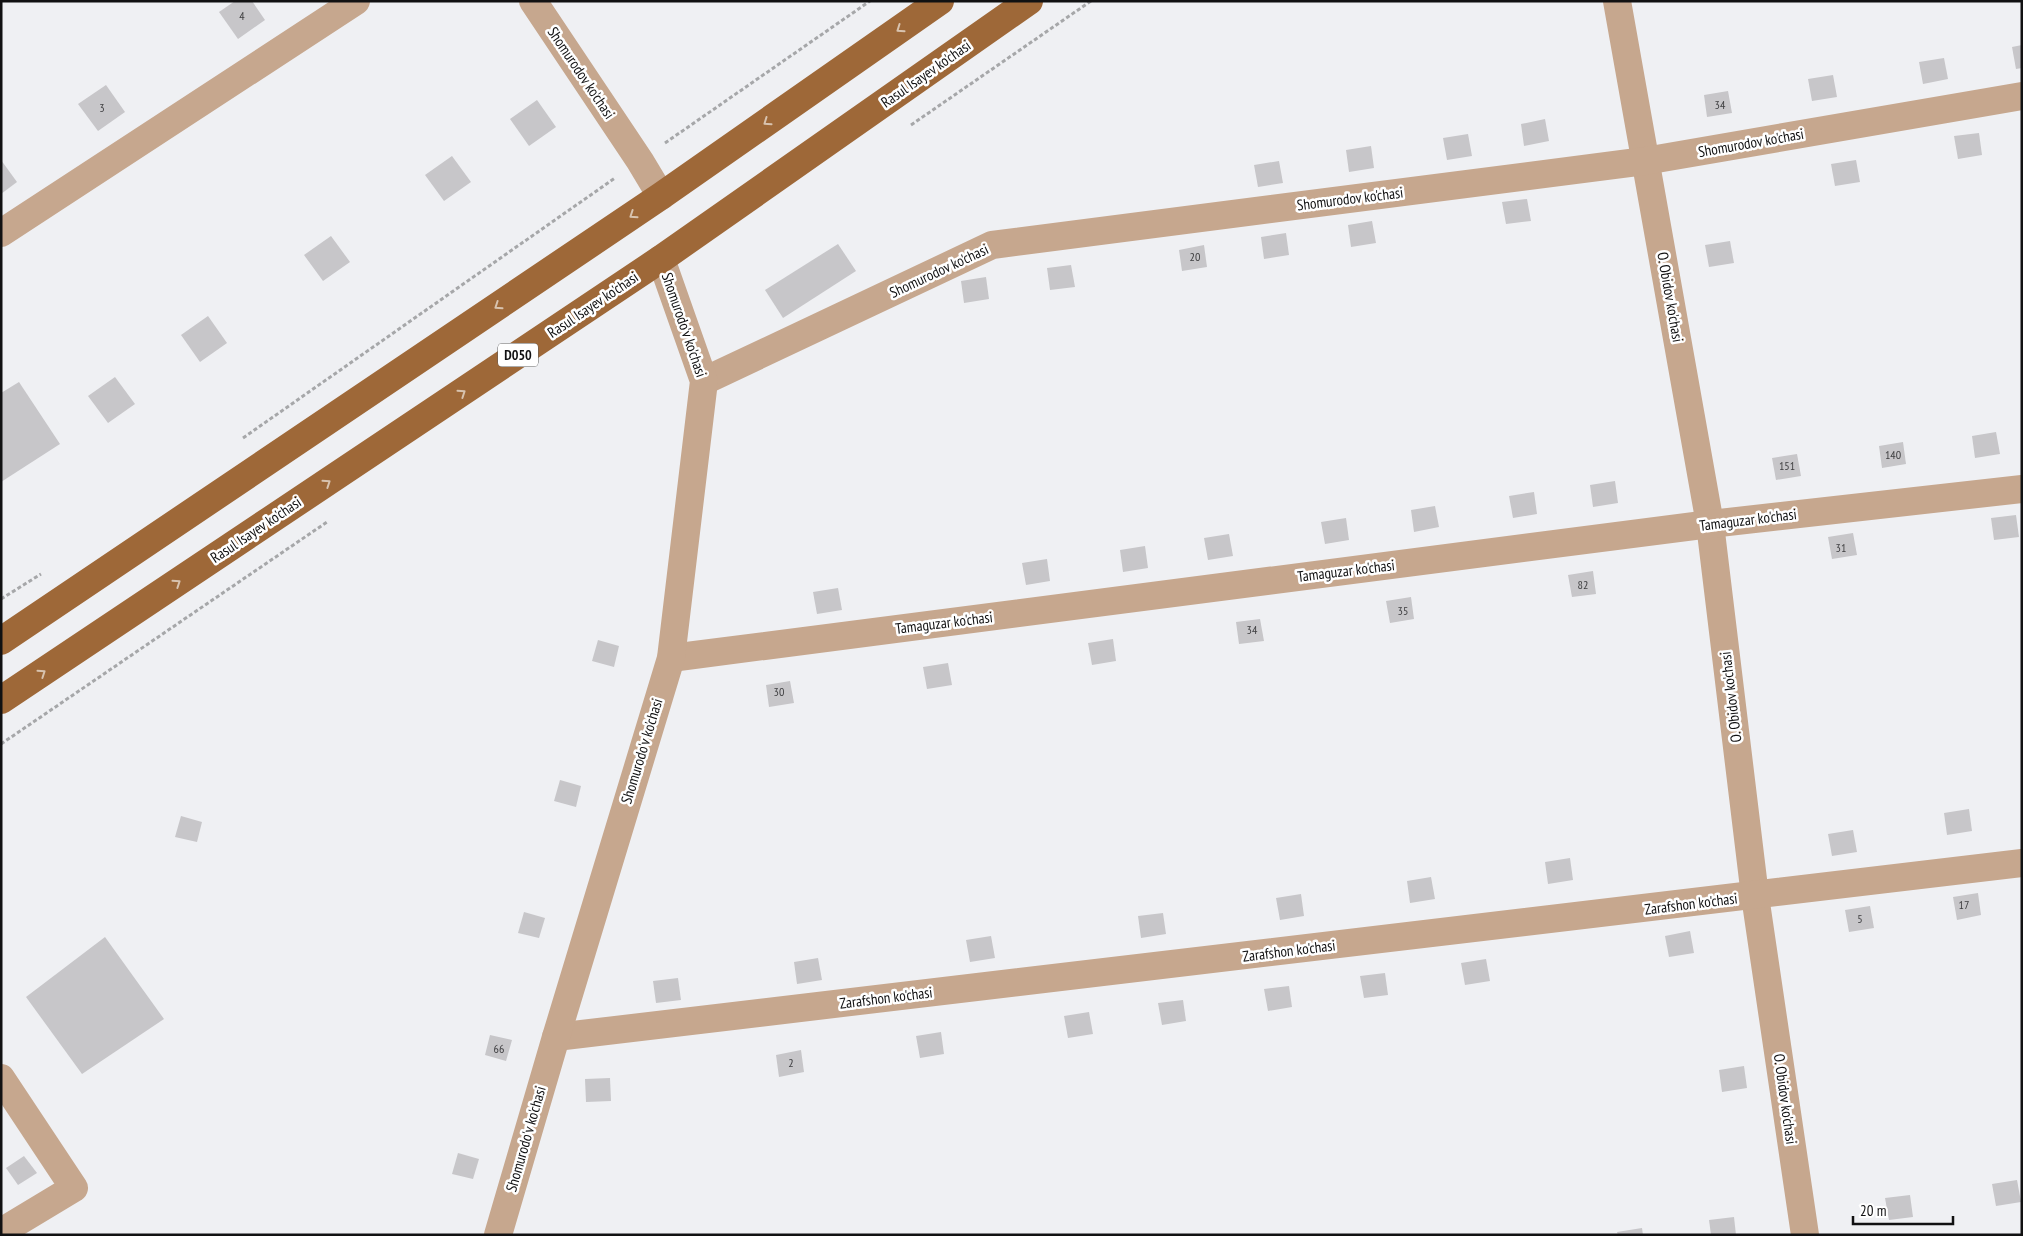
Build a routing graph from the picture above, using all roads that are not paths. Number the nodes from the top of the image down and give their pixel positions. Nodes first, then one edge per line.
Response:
1 (356, 1) edge
2 (533, 1) edge
3 (940, 1) edge
4 (1029, 1) edge
5 (1617, 1) edge
6 (2022, 96) edge
7 (1646, 161) junction
8 (661, 196) junction
9 (1, 233) edge
10 (661, 259) junction
11 (704, 381) junction
12 (2022, 489) edge
13 (1710, 524) junction
14 (1, 642) edge
15 (670, 658) junction
16 (1, 700) edge
17 (2022, 863) edge
18 (1755, 896) junction
19 (556, 1036) junction
20 (1, 1078) edge
21 (1, 1232) edge
22 (498, 1235) edge
23 (1805, 1235) edge

1 - 9 street
2 - 8 street, Shomurodov ko'chasi
3 -> 8 main road
4 - 10 main road, Rasul Isayev ko'chasi / D050
5 - 7 street, O. Obidov ko'chasi
6 - 7 street, Shomurodov ko'chasi
7 - 11 street, Shomurodov ko'chasi
7 - 13 street, O. Obidov ko'chasi
8 -> 14 main road
10 - 11 street, Shomurodo'v ko'chasi
16 -> 10 main road, Rasul Isayev ko'chasi / D050
11 - 15 street, Shomurodo'v ko'chasi
12 - 13 street, Tamaguzar ko'chasi
13 - 15 street, Tamaguzar ko'chasi
13 - 18 street, O. Obidov ko'chasi
15 - 19 street, Shomurodo'v ko'chasi
17 - 18 street, Zarafshon ko'chasi
18 - 19 street, Zarafshon ko'chasi
18 - 23 street, O. Obidov ko'chasi
19 - 22 street, Shomurodo'v ko'chasi
20 - 21 street

